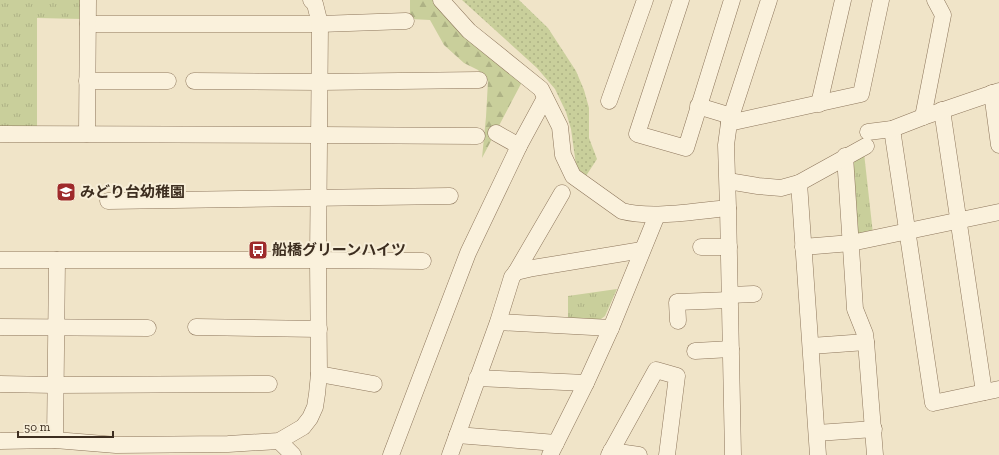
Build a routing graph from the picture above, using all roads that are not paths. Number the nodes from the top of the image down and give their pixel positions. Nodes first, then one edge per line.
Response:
1 (88, 0) edge
2 (311, 0) edge
3 (441, 0) edge
4 (645, 0) edge
5 (682, 0) edge
6 (732, 0) edge
7 (769, 0) edge
8 (842, 0) edge
9 (881, 0) edge
10 (936, 0) edge
11 (406, 21) dead end
12 (88, 24) junction
13 (320, 24) junction
14 (479, 80) dead end
15 (87, 81) junction
16 (168, 81) dead end
17 (194, 81) dead end
18 (320, 82) junction
19 (995, 92) edge
20 (545, 98) junction
21 (609, 101) dead end
22 (819, 104) junction
23 (698, 106) junction
24 (942, 110) junction
25 (923, 117) junction
26 (730, 119) junction
27 (892, 129) junction
28 (496, 133) dead end
29 (0, 134) edge
30 (87, 134) junction
31 (319, 135) junction
32 (477, 136) dead end
33 (999, 145) edge
34 (519, 146) junction
35 (845, 156) junction
36 (728, 181) junction
37 (799, 182) junction
38 (562, 193) dead end
39 (450, 196) dead end
40 (318, 198) junction
41 (108, 201) dead end
42 (728, 208) junction
43 (999, 212) edge
44 (657, 214) junction
45 (958, 220) junction
46 (907, 231) junction
47 (851, 243) junction
48 (701, 247) dead end
49 (729, 247) junction
50 (803, 247) junction
51 (642, 250) junction
52 (0, 260) edge
53 (57, 260) junction
54 (318, 260) junction
55 (423, 261) dead end
56 (516, 272) junction
57 (754, 294) dead end
58 (730, 297) junction
59 (678, 321) dead end
60 (498, 322) junction
61 (196, 326) dead end
62 (0, 327) edge
63 (56, 327) junction
64 (148, 328) dead end
65 (611, 328) junction
66 (319, 329) junction
67 (866, 342) junction
68 (810, 346) junction
69 (731, 350) junction
70 (695, 351) dead end
71 (318, 374) junction
72 (477, 378) junction
73 (586, 383) junction
74 (0, 384) edge
75 (269, 384) dead end
76 (374, 384) dead end
77 (55, 385) junction
78 (992, 391) edge
79 (874, 429) junction
80 (817, 433) junction
81 (457, 435) junction
82 (55, 440) junction
83 (0, 441) edge
84 (279, 441) junction
85 (553, 449) edge
86 (116, 450) edge
87 (228, 450) edge
88 (610, 453) edge
89 (293, 455) edge
90 (391, 455) edge
91 (450, 455) edge
92 (638, 455) edge
93 (667, 455) edge
94 (733, 455) edge
95 (818, 455) edge
96 (875, 455) edge

1 - 12 street
2 - 13 street
3 - 20 street
4 - 21 street
5 - 23 street
6 - 23 street
7 - 26 street
8 - 22 street
9 - 22 street
10 - 25 street
11 - 13 street
12 - 13 street
12 - 15 street
13 - 18 street
14 - 18 street
15 - 16 street
15 - 30 street
17 - 18 street
18 - 31 street
19 - 24 street
19 - 33 street
20 - 34 street
20 - 44 street
22 - 26 street
23 - 26 street
24 - 25 street
24 - 45 street
25 - 27 street
26 - 36 street
27 - 35 street
27 - 46 street
28 - 34 street
29 - 30 street
30 - 31 street
31 - 32 street
31 - 40 street
34 - 90 street
35 - 37 street
35 - 47 street
36 - 37 street
36 - 42 street
37 - 50 street
38 - 56 street
39 - 40 street
40 - 41 street
40 - 54 street
42 - 44 street
42 - 49 street
43 - 45 street
44 - 51 street
45 - 46 street
45 - 78 street
46 - 47 street
46 - 78 street
47 - 50 street
47 - 67 street
48 - 49 street
49 - 58 street
50 - 68 street
51 - 56 street
51 - 65 street
52 - 53 street
53 - 54 street
53 - 63 street
54 - 55 street
54 - 66 street
56 - 60 street
57 - 58 street
58 - 59 street
58 - 69 street
60 - 65 street
60 - 72 street
61 - 66 street
62 - 63 street
63 - 64 street
63 - 77 street
65 - 73 street
66 - 71 street
67 - 68 street
67 - 79 street
68 - 80 street
69 - 70 street
69 - 94 street
71 - 76 street
71 - 84 street
72 - 73 street
72 - 81 street
73 - 85 street
74 - 77 street
75 - 77 street
77 - 82 street
79 - 80 street
79 - 96 street
80 - 95 street
81 - 85 street
81 - 91 street
82 - 83 street
82 - 86 street
84 - 87 street
84 - 89 street
86 - 87 street
88 - 92 street
88 - 93 street

